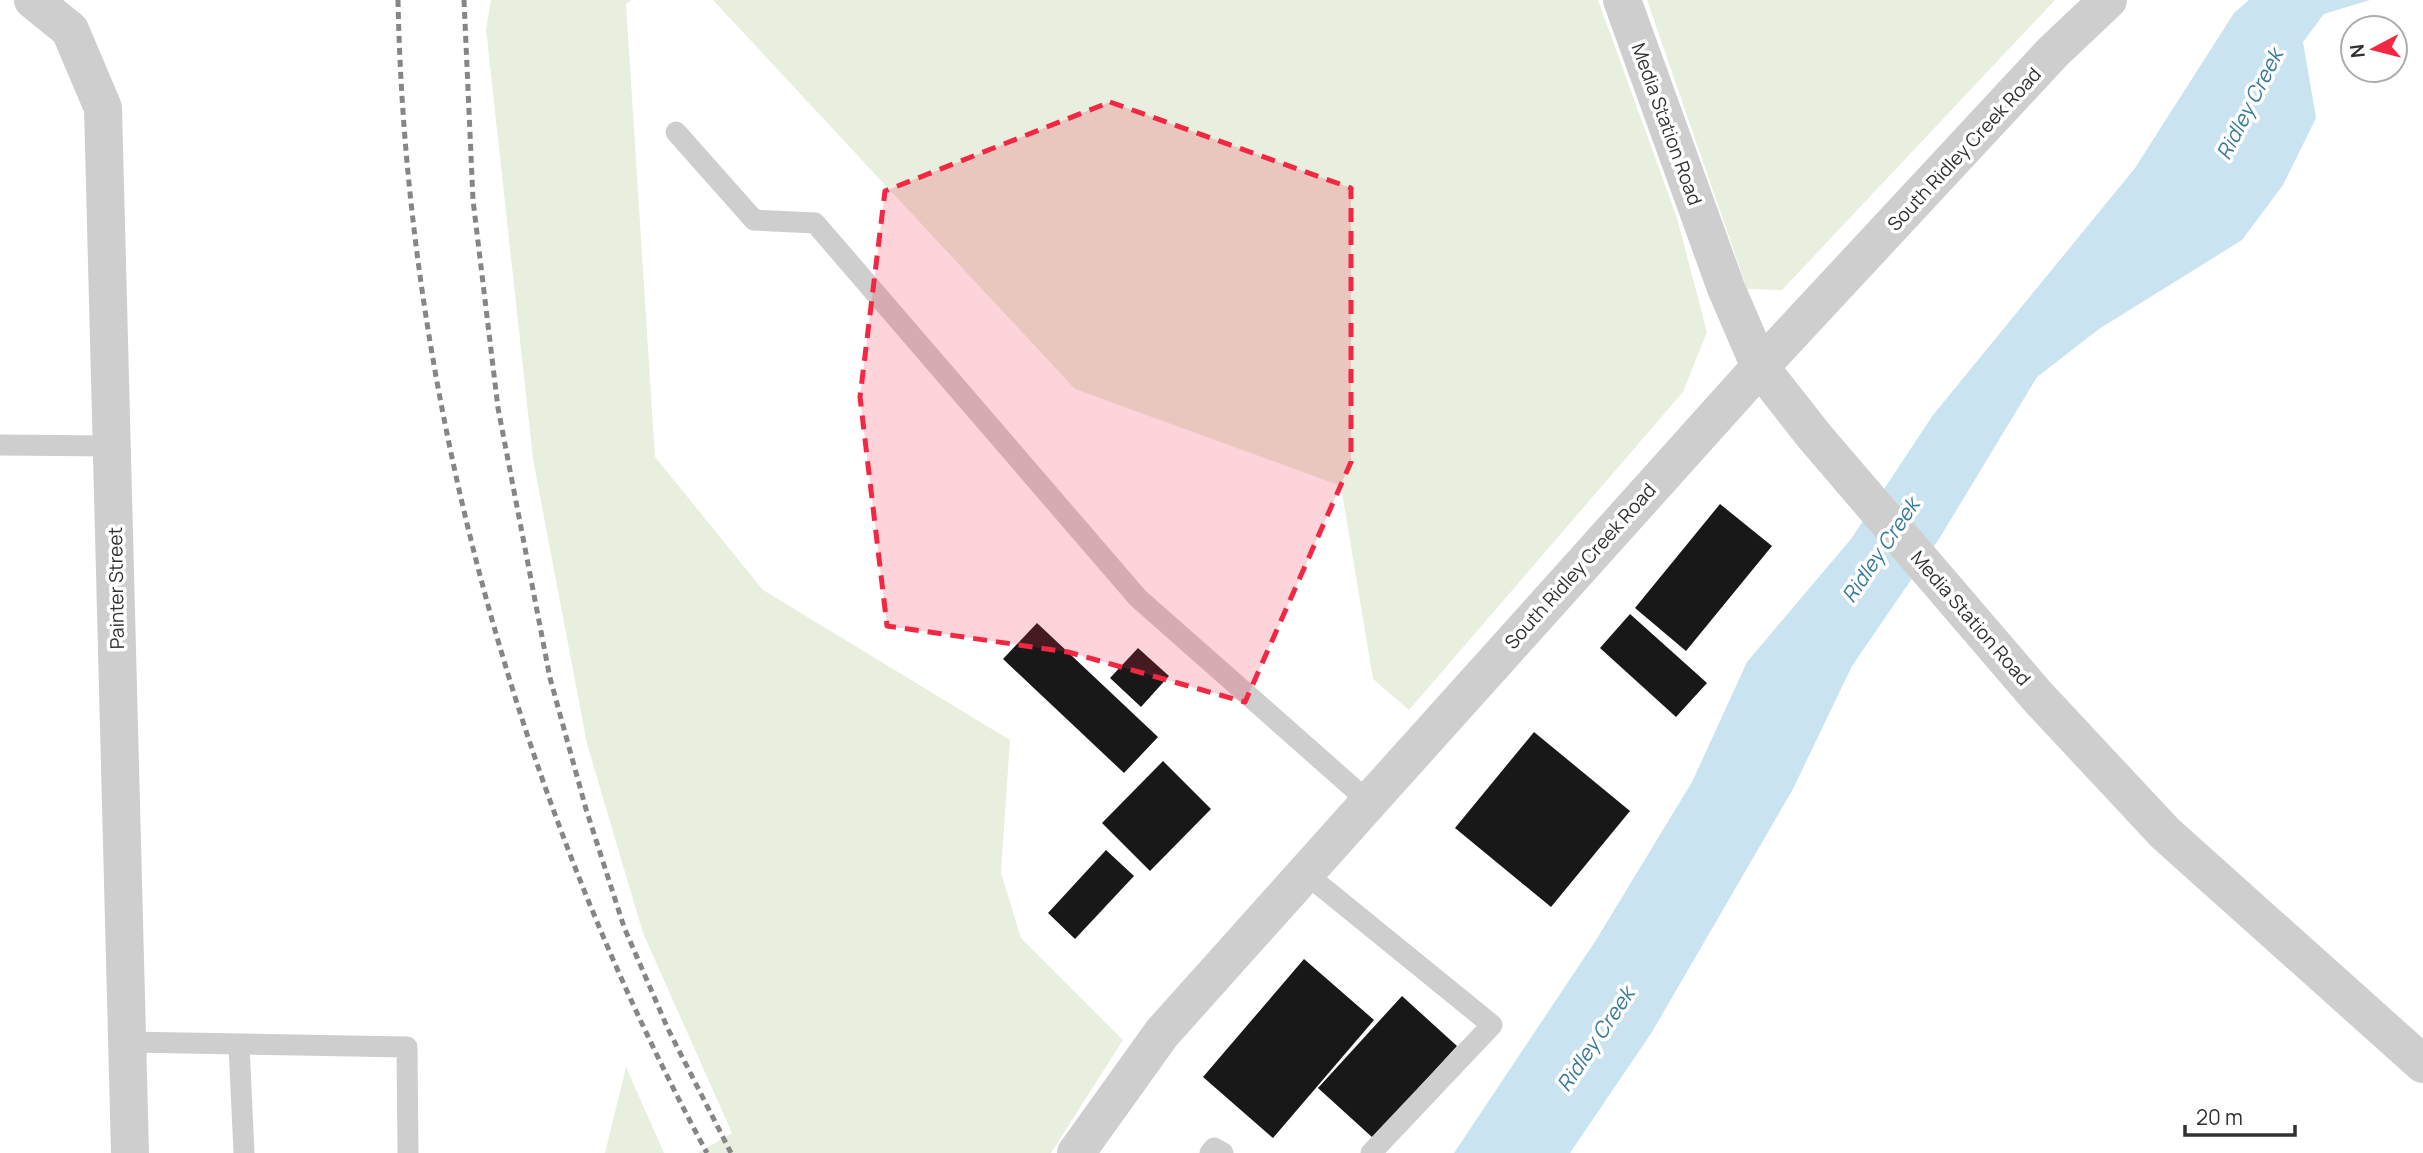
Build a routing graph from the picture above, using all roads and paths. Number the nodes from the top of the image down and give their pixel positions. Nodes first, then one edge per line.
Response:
1 (33, 0) edge
2 (1622, 0) edge
3 (2108, 0) edge
4 (676, 132) dead end
5 (1760, 367) junction
6 (0, 445) edge
7 (112, 446) junction
8 (1368, 802) junction
9 (1305, 873) junction
10 (127, 1042) junction
11 (239, 1045) junction
12 (2423, 1064) edge
13 (130, 1153) edge
14 (244, 1153) edge
15 (408, 1153) edge
16 (1076, 1153) edge
17 (1210, 1153) edge
18 (1223, 1153) edge
19 (1371, 1153) edge

1 - 7 street, Painter Street
2 - 5 street, Media Station Road
3 - 5 street, South Ridley Creek Road
4 - 8 lane
5 - 8 street, South Ridley Creek Road
5 - 12 street, Media Station Road
6 - 7 lane
7 - 10 street, Painter Street
8 - 9 street, South Ridley Creek Road
9 - 16 street, South Ridley Creek Road
9 - 19 lane
10 - 11 lane
10 - 13 street, Painter Street
11 - 14 lane
11 - 15 lane
17 - 18 lane

